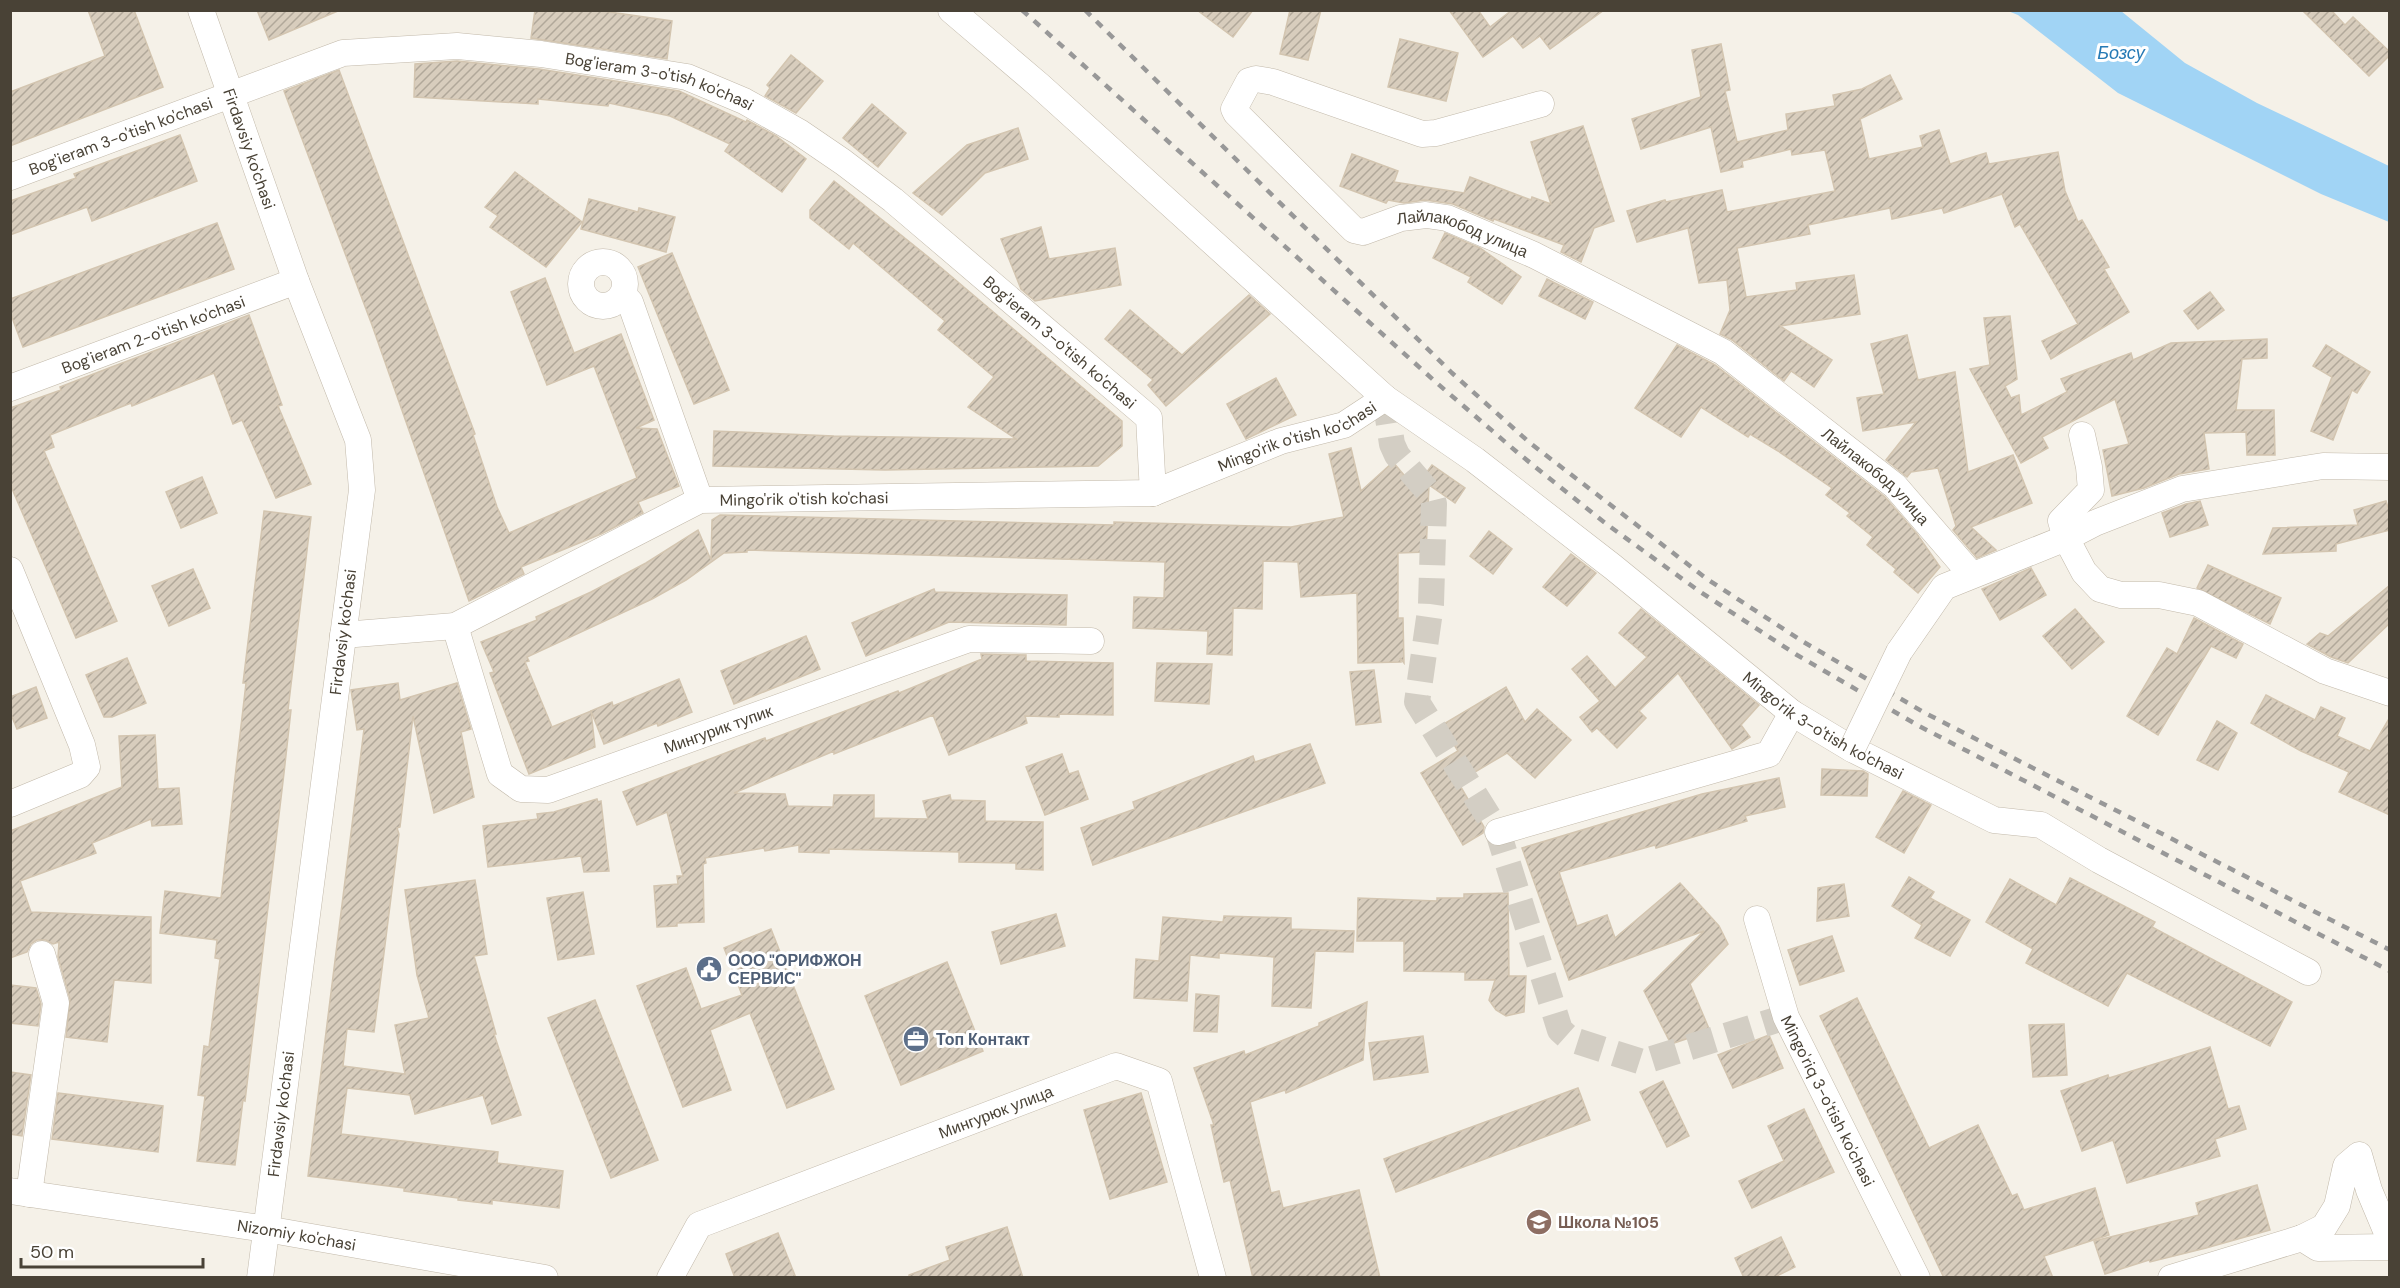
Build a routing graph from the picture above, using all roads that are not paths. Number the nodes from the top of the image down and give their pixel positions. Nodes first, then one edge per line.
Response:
1 (201, 10) edge
2 (951, 10) edge
3 (230, 94) junction
4 (1541, 104) dead end
5 (10, 177) edge
6 (296, 281) junction
7 (623, 295) dead end
8 (10, 388) edge
9 (1385, 398) junction
10 (2082, 435) dead end
11 (2390, 467) edge
12 (1153, 493) junction
13 (700, 500) junction
14 (2066, 538) junction
15 (10, 570) edge
16 (1971, 574) junction
17 (15, 597) edge
18 (455, 626) junction
19 (343, 635) junction
20 (1091, 641) dead end
21 (2390, 693) edge
22 (1792, 713) junction
23 (1852, 749) junction
24 (10, 804) edge
25 (1498, 832) dead end
26 (1757, 920) dead end
27 (42, 954) dead end
28 (2308, 972) dead end
29 (20, 1193) edge
30 (266, 1229) junction
31 (2302, 1238) junction
32 (2390, 1240) edge
33 (2390, 1246) edge
34 (260, 1278) edge
35 (545, 1278) edge
36 (670, 1278) edge
37 (1213, 1278) edge
38 (1917, 1278) edge
39 (2171, 1278) edge

1 - 3 street, Firdavsiy ko'chasi
2 - 9 street, Mingo'rik o'tish ko'chasi
3 - 5 street, Bog'ieram 3-o'tish ko'chasi
3 - 6 street, Firdavsiy ko'chasi
3 - 12 street, Bog'ieram 3-o'tish ko'chasi
4 - 16 street, Лайлакобод улица
6 - 8 street, Bog'ieram 2-o'tish ko'chasi
6 - 19 street, Firdavsiy ko'chasi
7 - 13 street, Mingo'rik o'tish ko'chasi
9 - 12 street, Mingo'rik o'tish ko'chasi
9 - 22 street, Mingo'rik 3-o'tish ko'chasi
10 - 14 street
11 - 14 street
12 - 13 street, Mingo'rik o'tish ko'chasi
13 - 18 street, Mingo'rik o'tish ko'chasi
14 - 16 street
14 - 21 street
15 - 17 street
16 - 23 street, bridge
17 - 24 street
18 - 19 street, Mingo'rik o'tish ko'chasi
18 - 20 street, Мингурик тупик
19 - 30 street, Firdavsiy ko'chasi
22 - 23 street, Mingo'rik 3-o'tish ko'chasi
22 - 25 street
23 - 28 street, Mingo'rik 3-o'tish ko'chasi
26 - 38 street, Mingo'riq 3-o'tish ko'chasi
27 - 29 street
29 - 30 street, Nizomiy ko'chasi
30 - 34 street, Firdavsiy ko'chasi
30 - 35 street, Nizomiy ko'chasi
31 - 32 street
31 - 33 street
31 - 39 street
36 - 37 street, Мингурюк улица

